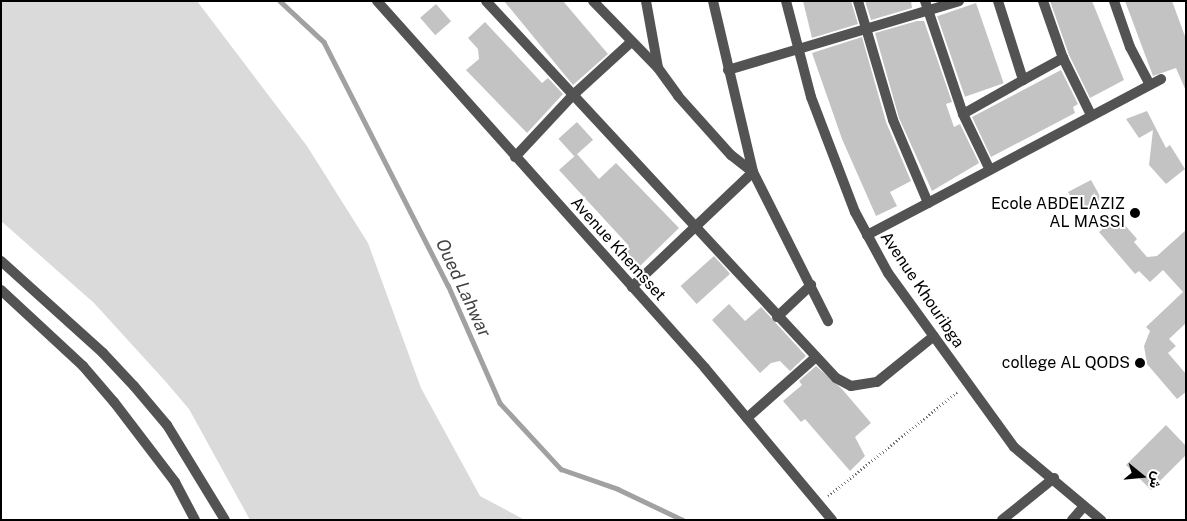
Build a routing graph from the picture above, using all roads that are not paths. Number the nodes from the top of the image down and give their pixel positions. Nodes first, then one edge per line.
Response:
1 (377, 1) edge
2 (486, 1) edge
3 (593, 1) edge
4 (646, 1) edge
5 (713, 1) edge
6 (786, 1) edge
7 (858, 1) edge
8 (959, 1) edge
9 (998, 1) edge
10 (1043, 1) edge
11 (1114, 1) edge
12 (926, 5) edge
13 (865, 30) junction
14 (630, 43) junction
15 (799, 50) junction
16 (1063, 58) junction
17 (658, 68) junction
18 (728, 70) junction
19 (1161, 79) dead end
20 (1022, 80) junction
21 (1149, 83) junction
22 (572, 96) junction
23 (963, 114) junction
24 (1091, 115) junction
25 (515, 157) junction
26 (990, 170) junction
27 (753, 172) junction
28 (928, 202) junction
29 (694, 226) junction
30 (867, 235) junction
31 (1, 261) edge
32 (812, 285) junction
33 (632, 287) junction
34 (1, 290) edge
35 (777, 317) junction
36 (828, 321) dead end
37 (934, 336) junction
38 (816, 357) junction
39 (748, 418) junction
40 (1054, 478) junction
41 (1084, 506) junction
42 (194, 520) edge
43 (225, 520) edge
44 (832, 520) edge
45 (1002, 520) edge
46 (1072, 520) edge
47 (1101, 520) edge

1 - 25 street, Avenue Khemsset
2 - 22 street
3 - 14 street
4 - 17 street
5 - 18 street
6 - 15 street, Avenue Khouribga
7 - 13 street
8 - 12 street
9 - 20 street
10 - 16 street
11 - 21 street
12 - 13 street
12 - 23 street
13 - 15 street
13 - 28 street
14 - 17 street
14 - 22 street
15 - 18 street
15 - 30 street, Avenue Khouribga
16 - 20 street
16 - 24 street
17 - 27 street
18 - 27 street
19 - 21 street
20 - 23 street
21 - 24 street
22 - 25 street
22 - 29 street
23 - 26 street
24 - 26 street
25 - 33 street, Avenue Khemsset
26 - 28 street
27 - 29 street
27 - 32 street
28 - 30 street
29 - 33 street
29 - 35 street
30 - 37 street, Avenue Khouribga
31 - 43 street
32 - 35 street
32 - 36 street
33 - 39 street, Avenue Khemsset
34 - 42 street
35 - 38 street
37 - 38 street
37 - 40 street, Avenue Khouribga
38 - 39 street
39 - 44 street, Avenue Khemsset
40 - 41 street, Avenue Khouribga
40 - 45 street
41 - 46 street
41 - 47 street, Avenue Khouribga

